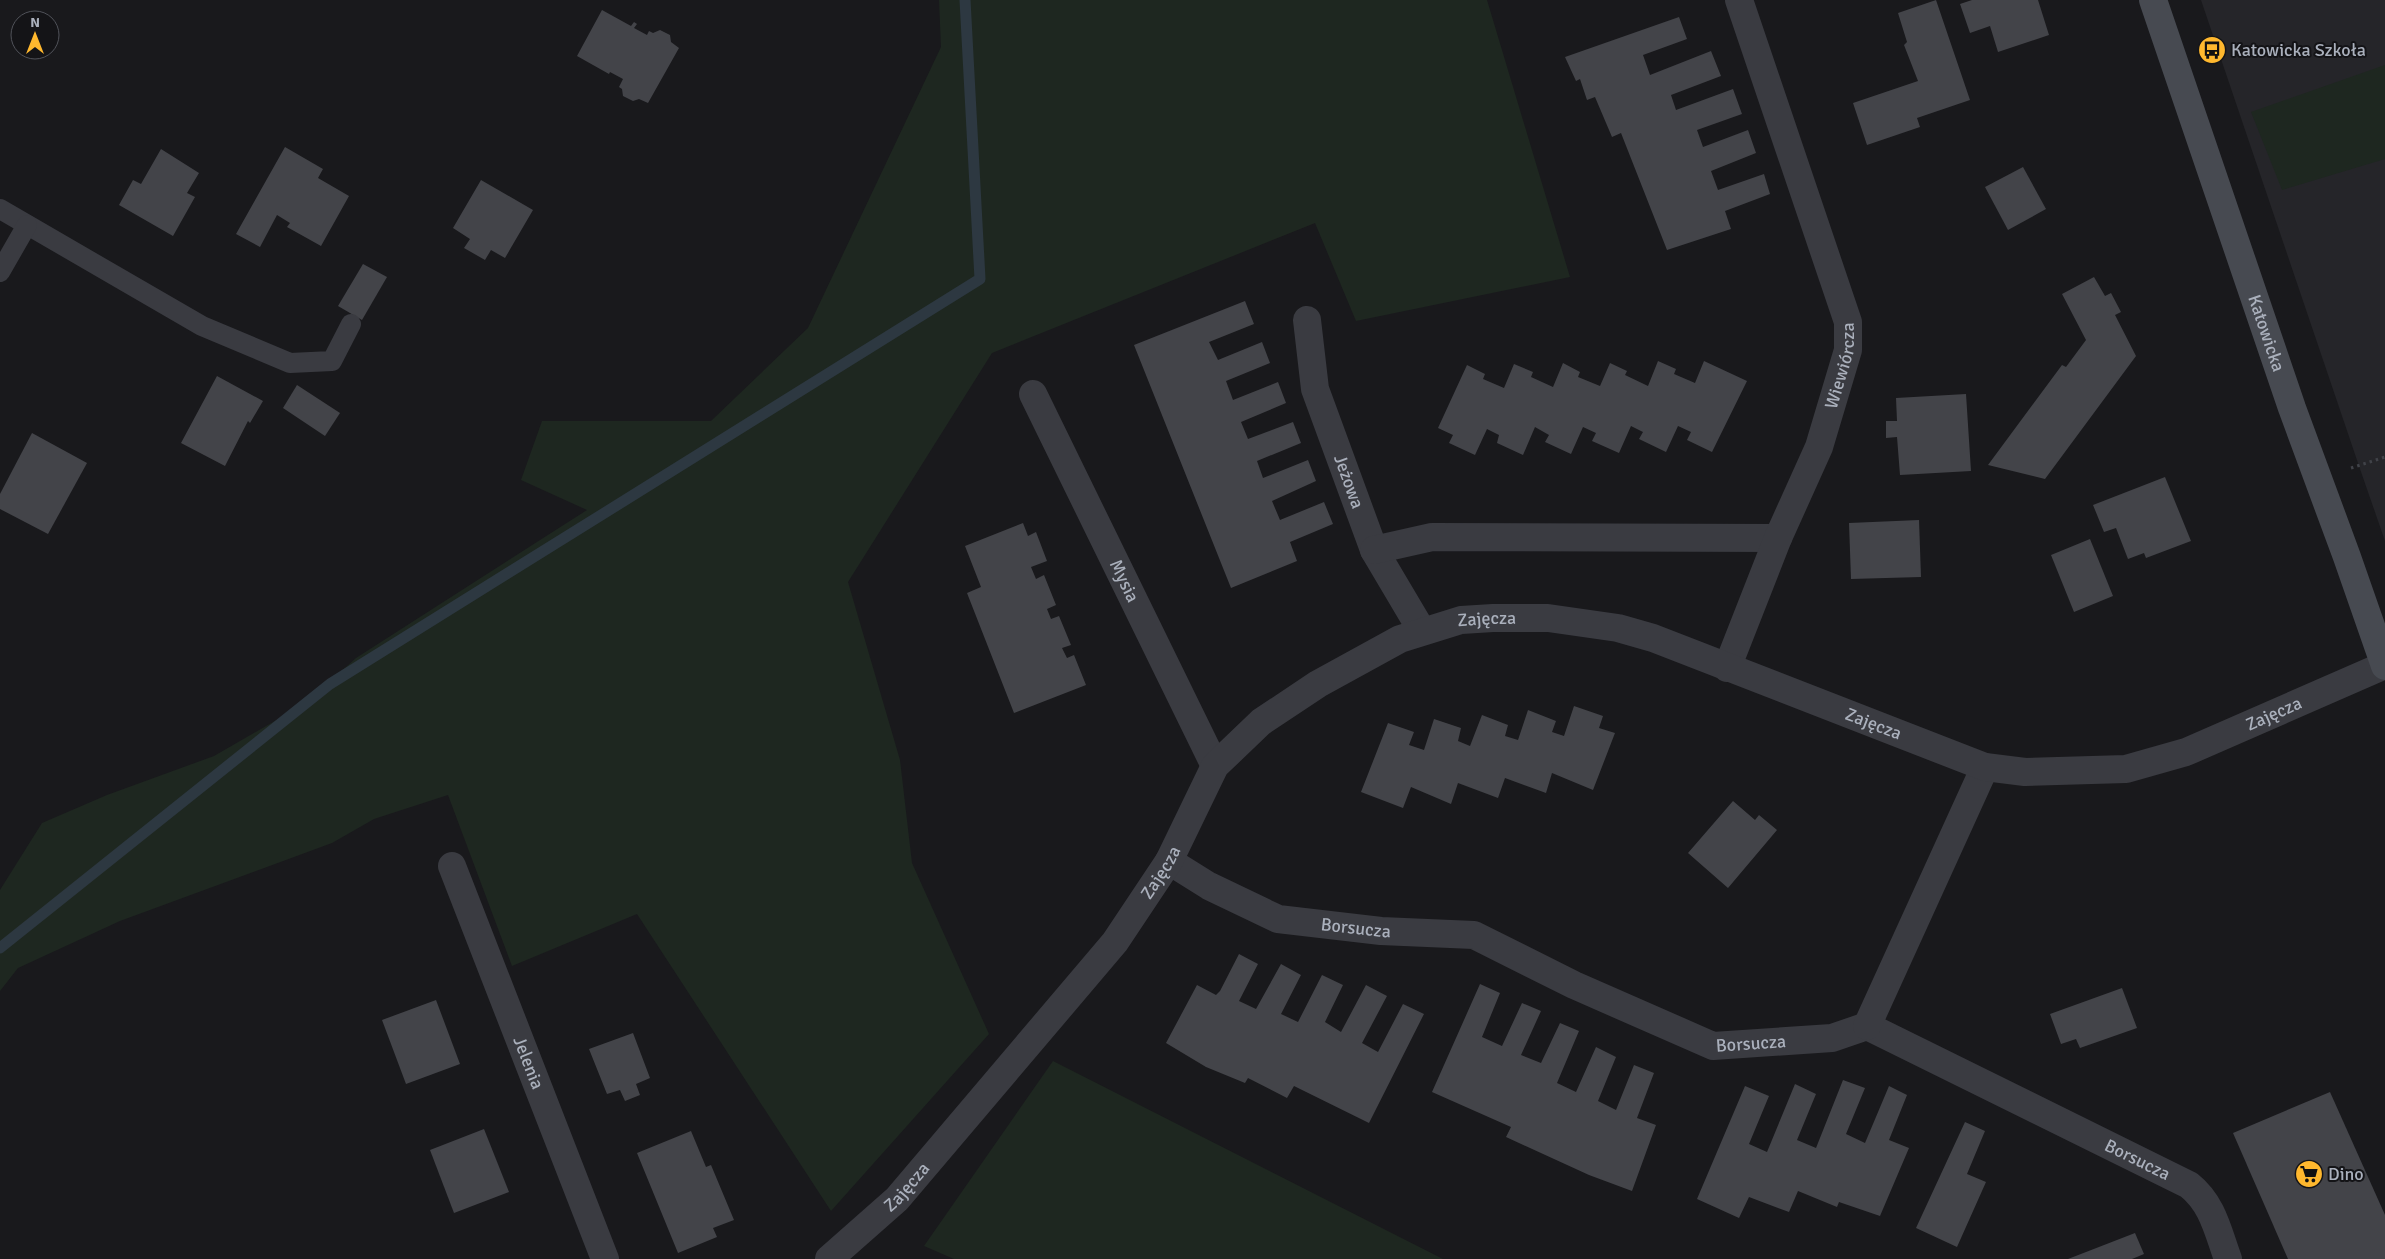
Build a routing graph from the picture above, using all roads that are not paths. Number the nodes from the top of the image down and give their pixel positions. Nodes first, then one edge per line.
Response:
1 (1739, 0) edge
2 (2157, 1) edge
3 (0, 209) edge
4 (27, 225) junction
5 (0, 272) edge
6 (1307, 320) dead end
7 (351, 324) dead end
8 (1033, 394) dead end
9 (1778, 538) junction
10 (1374, 550) junction
11 (1422, 631) junction
12 (2385, 666) edge
13 (1726, 668) junction
14 (1215, 766) junction
15 (1985, 768) junction
16 (1169, 860) junction
17 (452, 866) dead end
18 (1867, 1026) junction
19 (605, 1259) edge
20 (829, 1259) edge
21 (2228, 1259) edge

1 - 9 street, Wiewiórcza
2 - 12 main road, Katowicka
3 - 4 lane
4 - 5 lane
4 - 7 lane
6 - 10 street, Jeżowa
8 - 14 street, Mysia
9 - 10 street
9 - 13 street, Wiewiórcza
10 - 11 street, Jeżowa
11 - 13 street, Zajęcza
11 - 14 street, Zajęcza
12 - 15 street, Zajęcza
13 - 15 street, Zajęcza
14 - 16 street, Zajęcza
15 - 18 street
16 - 18 street, Borsucza
16 - 20 street, Zajęcza
17 - 19 street, Jelenia
18 - 21 street, Borsucza

